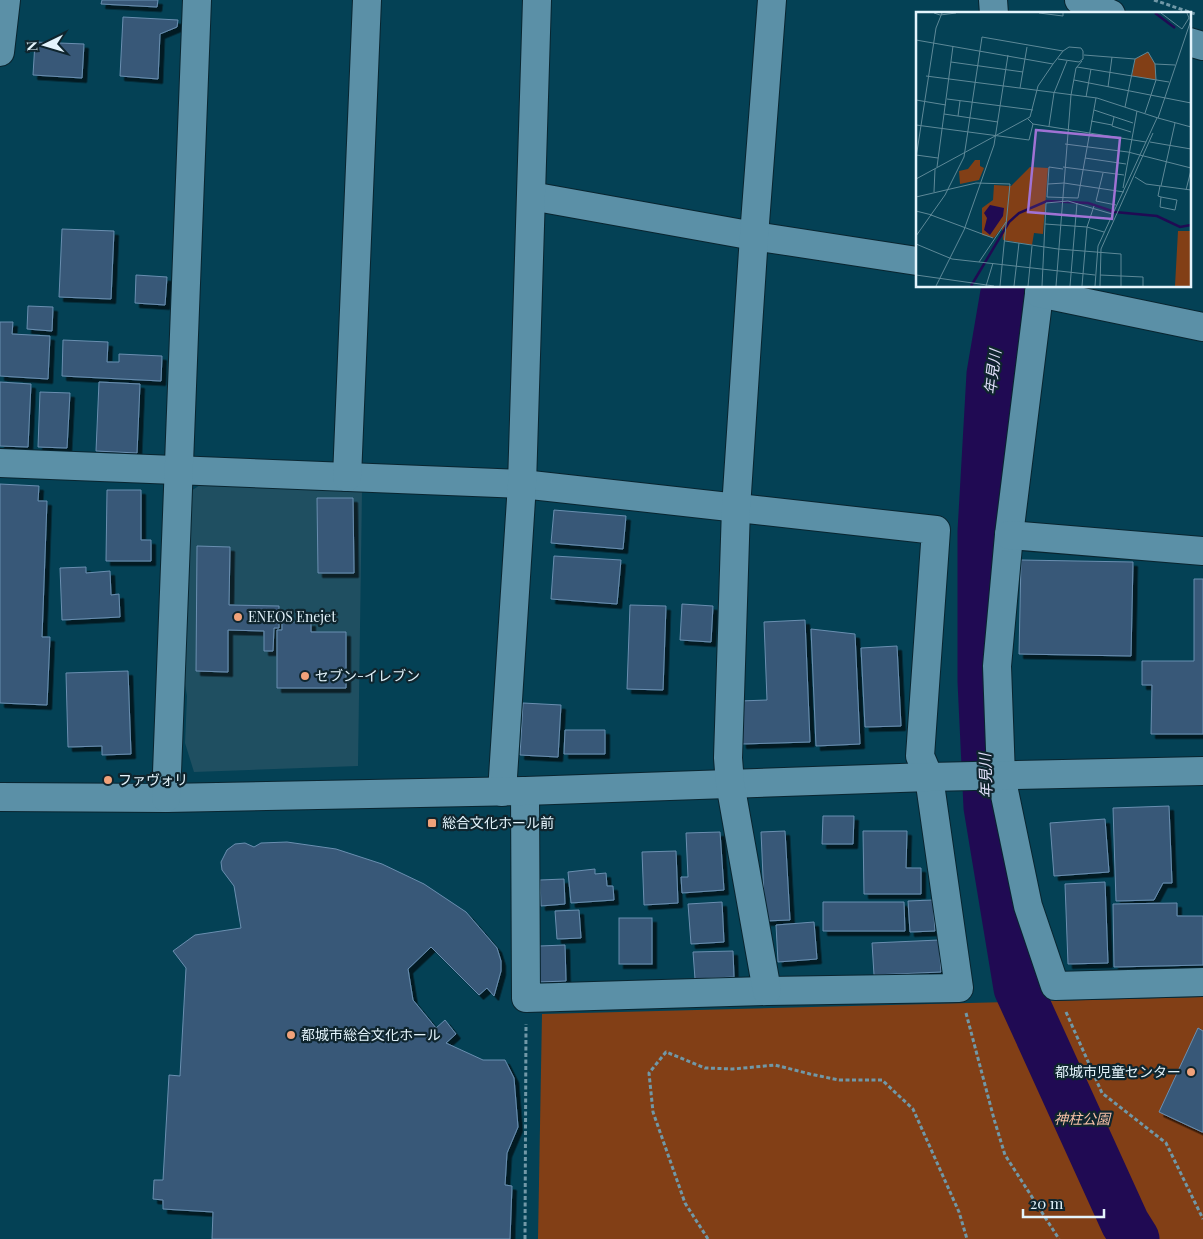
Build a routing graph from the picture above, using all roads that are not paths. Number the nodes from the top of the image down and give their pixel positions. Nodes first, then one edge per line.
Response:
1 (6, 0) edge
2 (197, 0) edge
3 (367, 0) edge
4 (537, 0) edge
5 (772, 0) edge
6 (1078, 0) edge
7 (1106, 12) edge
8 (1190, 42) edge
9 (1203, 46) edge
10 (0, 52) edge
11 (531, 196) junction
12 (754, 236) junction
13 (916, 261) edge
14 (1040, 290) edge
15 (1203, 327) edge
16 (0, 463) edge
17 (178, 470) junction
18 (347, 477) junction
19 (522, 484) junction
20 (736, 508) junction
21 (1009, 535) junction
22 (1203, 551) edge
23 (1203, 771) edge
24 (1001, 776) junction
25 (929, 777) junction
26 (730, 783) junction
27 (513, 791) junction
28 (0, 798) edge
29 (166, 798) junction
30 (1203, 982) edge
31 (767, 991) junction

1 - 10 street
2 - 17 street
3 - 18 street
4 - 11 street
5 - 12 street
6 - 7 street
8 - 9 street
11 - 12 street
11 - 19 street
12 - 13 street
12 - 20 street
14 - 15 street
14 - 21 street
16 - 17 street
17 - 18 street
17 - 29 street
18 - 19 street
19 - 20 street
19 - 27 street
20 - 25 street
20 - 26 street
21 - 22 street
21 - 24 street
23 - 24 street
24 - 25 street
24 - 30 street
25 - 26 street
25 - 31 street
26 - 27 street
26 - 31 street
27 - 29 street
27 - 31 street
28 - 29 street

